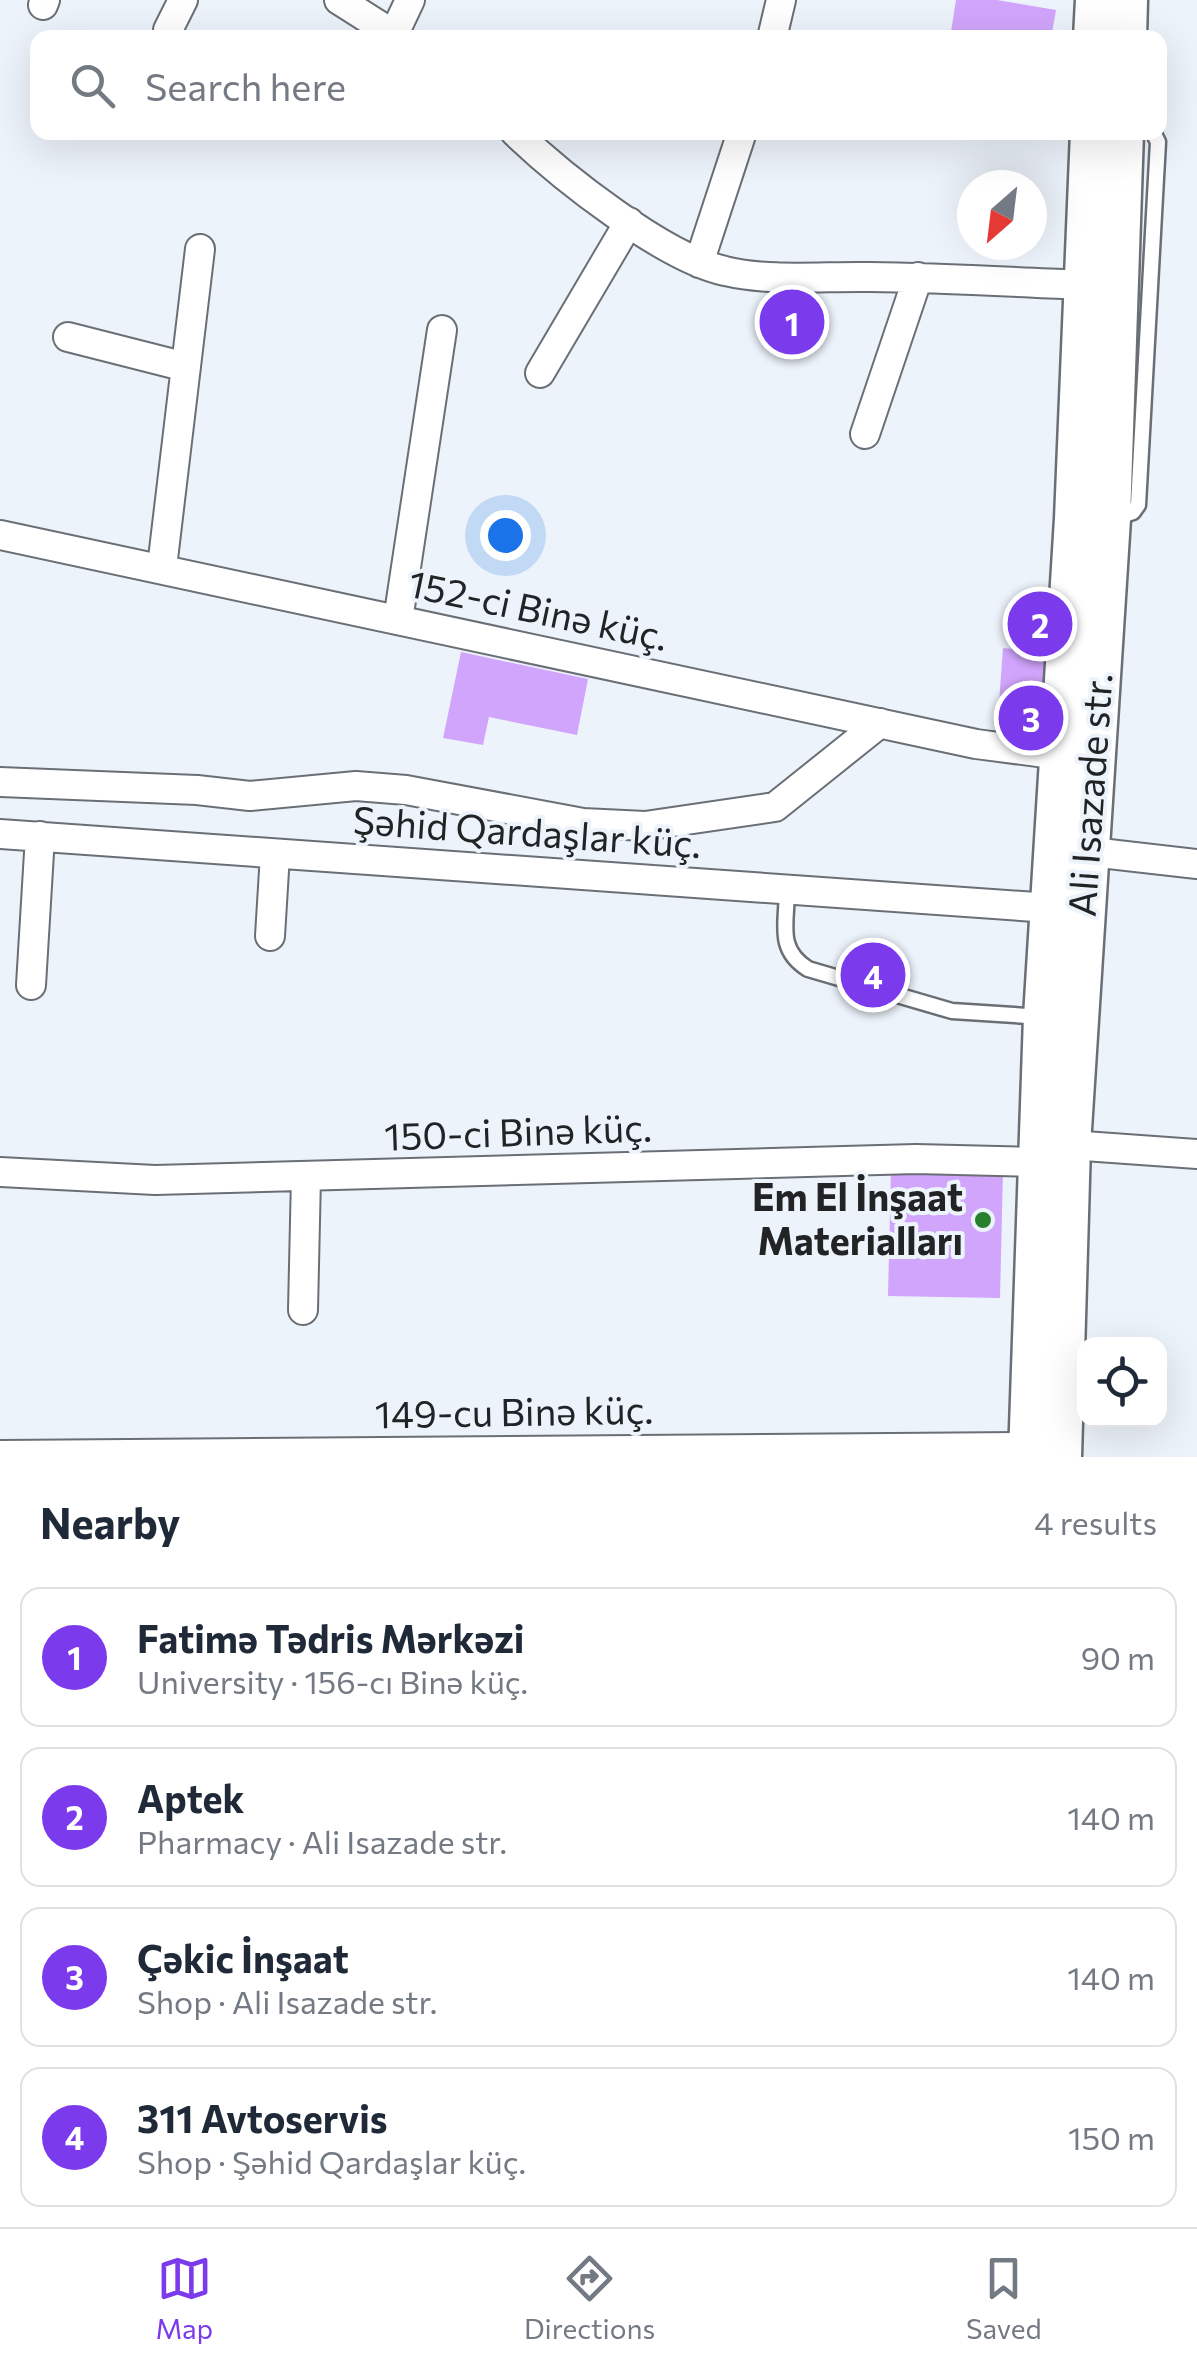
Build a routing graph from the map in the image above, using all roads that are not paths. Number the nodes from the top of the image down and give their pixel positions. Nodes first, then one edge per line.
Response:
1 (184, 0) edge
2 (339, 0) edge
3 (410, 0) edge
4 (781, 0) edge
5 (1096, 0) edge
6 (1127, 0) edge
7 (168, 30) dead end
8 (386, 30) edge
9 (398, 30) edge
10 (774, 30) edge
11 (1094, 30) edge
12 (1126, 30) edge
13 (524, 140) edge
14 (739, 140) edge
15 (1091, 140) edge
16 (1123, 140) edge
17 (1157, 140) edge
18 (629, 222) junction
19 (200, 249) dead end
20 (699, 263) junction
21 (918, 278) junction
22 (1085, 285) junction
23 (442, 330) dead end
24 (68, 337) dead end
25 (186, 368) junction
26 (540, 374) dead end
27 (865, 434) dead end
28 (1110, 519) junction
29 (0, 535) edge
30 (162, 567) junction
31 (398, 620) junction
32 (880, 723) junction
33 (1060, 755) junction
34 (0, 782) edge
35 (0, 834) edge
36 (40, 836) junction
37 (1070, 850) junction
38 (275, 854) junction
39 (1197, 864) edge
40 (787, 888) junction
41 (1066, 910) junction
42 (270, 936) dead end
43 (32, 984) dead end
44 (1044, 1017) junction
45 (1054, 1153) junction
46 (1197, 1154) edge
47 (0, 1172) edge
48 (306, 1177) junction
49 (303, 1310) dead end
50 (1040, 1454) edge
51 (0, 1456) edge

1 - 7 street
2 - 8 street
3 - 9 street
4 - 10 street
5 - 11 main road
6 - 12 main road
13 - 18 street
14 - 20 street
15 - 22 main road, Ali Isazade str.
16 - 28 main road, Ali Isazade str.
17 - 28 lane
18 - 20 street
18 - 26 street
19 - 25 street
20 - 21 street
21 - 22 street
21 - 27 street
22 - 33 main road, Ali Isazade str.
23 - 31 street
24 - 25 street
25 - 30 street
28 - 37 main road, Ali Isazade str.
29 - 30 street, 152-ci Binə küç.
30 - 31 street, 152-ci Binə küç.
31 - 32 street, 152-ci Binə küç.
32 - 33 street, 152-ci Binə küç.
32 - 34 street
33 - 37 main road, Ali Isazade str.
35 - 36 street, Şəhid Qardaşlar küç.
36 - 38 street, Şəhid Qardaşlar küç.
36 - 43 street
37 - 39 street
37 - 41 main road, Ali Isazade str.
38 - 40 street, Şəhid Qardaşlar küç.
38 - 42 street
40 - 41 street, Şəhid Qardaşlar küç.
40 - 44 lane
41 - 44 main road, Ali Isazade str.
41 - 45 main road, Ali Isazade str.
44 - 45 main road, Ali Isazade str.
45 - 46 street, 150-ci Binə küç.
45 - 48 street, 150-ci Binə küç.
45 - 50 main road, Ali Isazade str.
47 - 48 street, 150-ci Binə küç.
48 - 49 street
50 - 51 street, 149-cu Binə küç.

